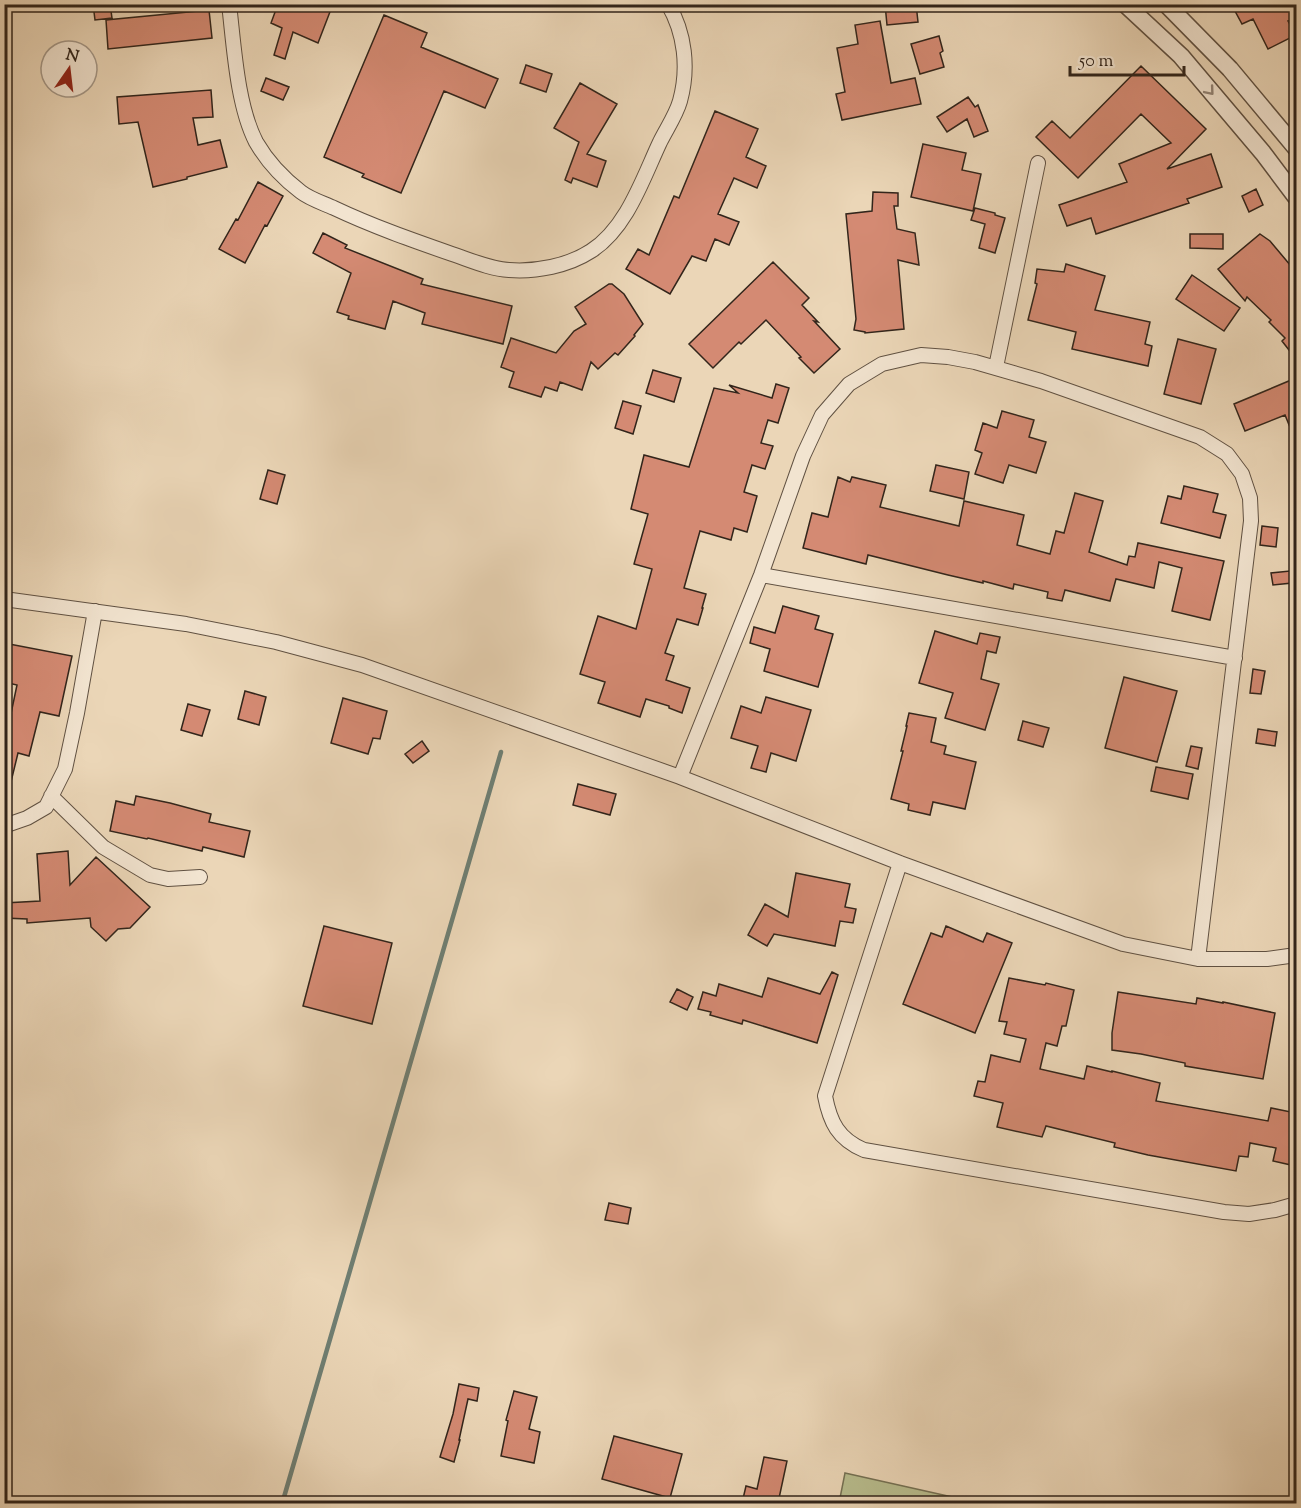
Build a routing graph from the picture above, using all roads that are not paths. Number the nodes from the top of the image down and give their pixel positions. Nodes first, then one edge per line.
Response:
1 (229, 4) edge
2 (668, 4) edge
3 (1125, 4) edge
4 (1166, 4) edge
5 (1296, 148) edge
6 (1038, 163) dead end
7 (1296, 197) edge
8 (996, 367) junction
9 (761, 575) junction
10 (4, 599) edge
11 (95, 611) junction
12 (1235, 658) junction
13 (680, 777) junction
14 (51, 796) junction
15 (4, 826) edge
16 (900, 863) junction
17 (200, 877) dead end
18 (1296, 955) edge
19 (1198, 959) junction
20 (1296, 1204) edge

1 - 2 street
3 -> 7 street
4 - 5 street
6 - 8 street
8 - 9 street
8 - 12 street
9 - 12 street
9 - 13 street
10 - 11 street
11 - 13 street
11 - 14 street
12 - 19 street
13 - 16 street
14 - 15 street
14 - 17 street
16 - 19 street
16 - 20 street
18 - 19 street

